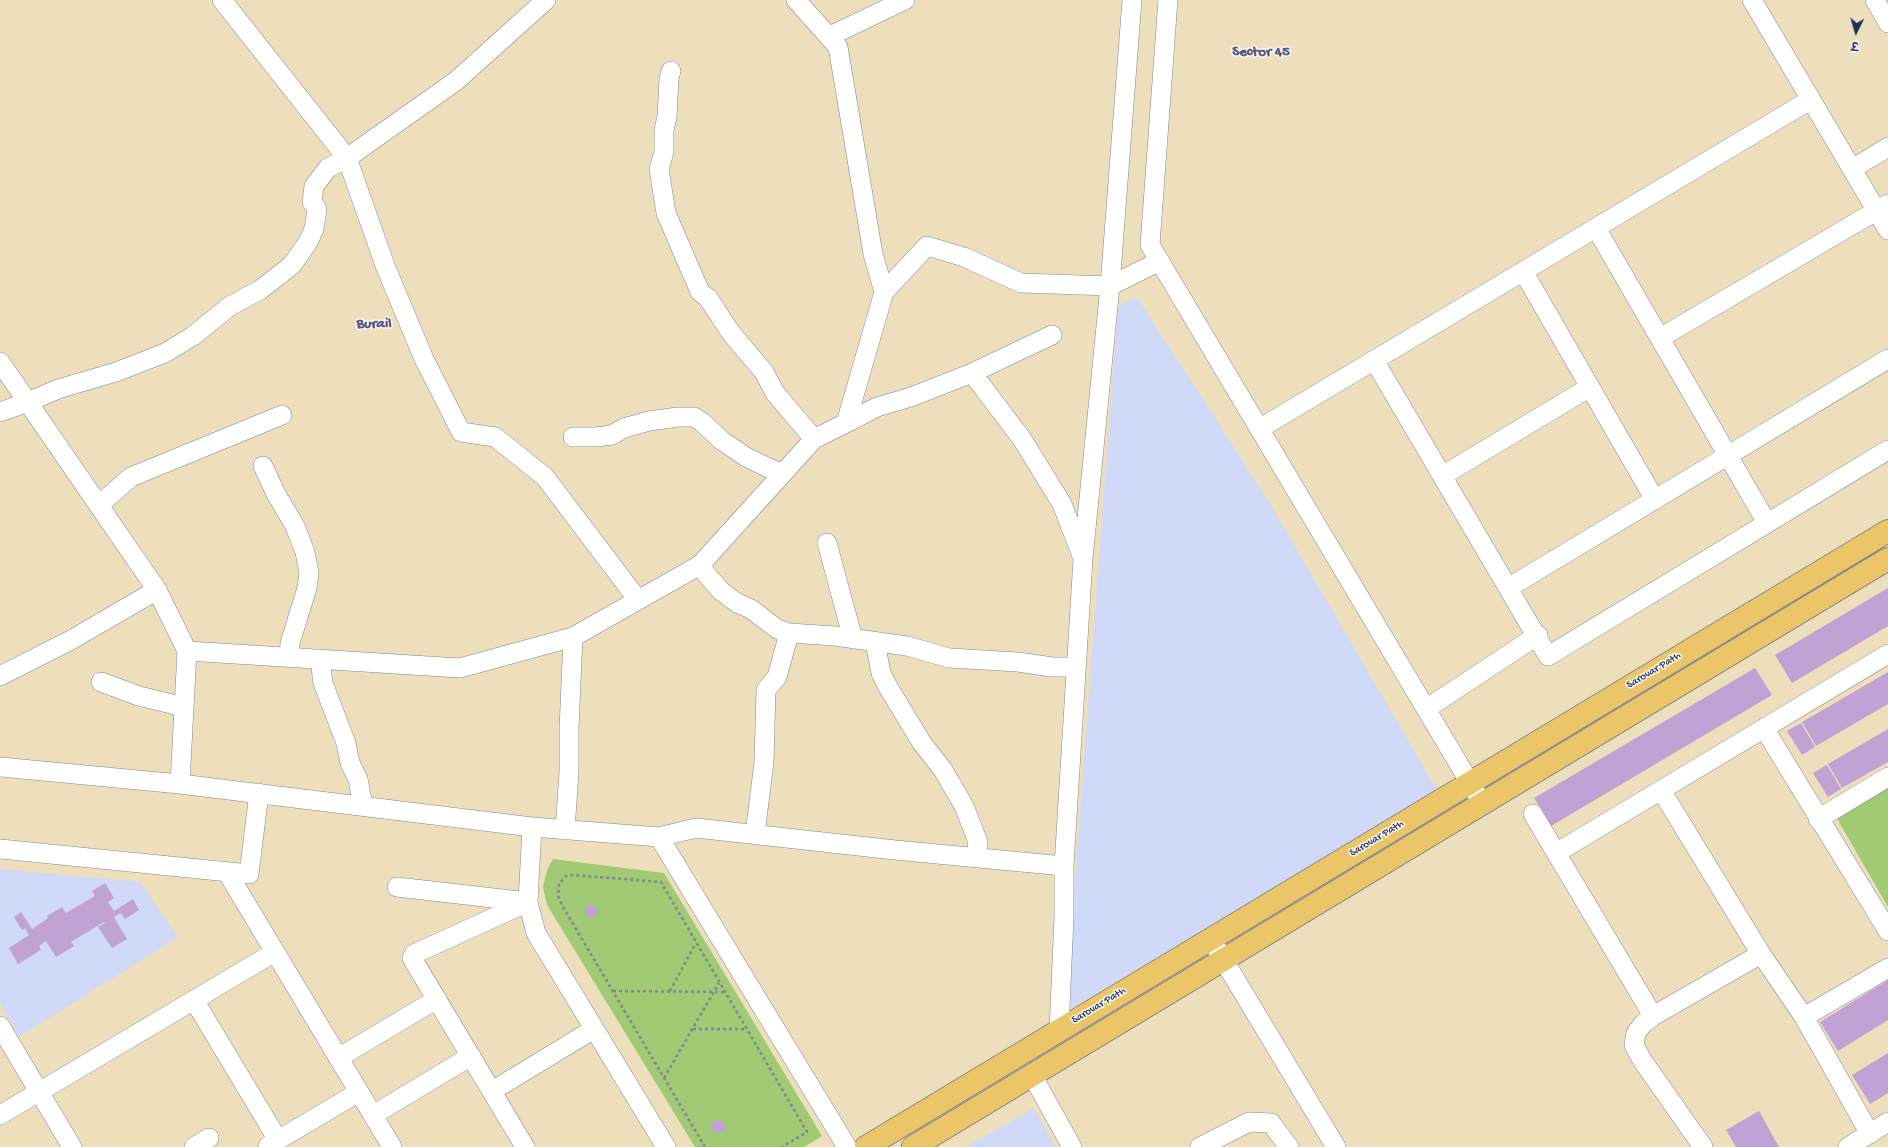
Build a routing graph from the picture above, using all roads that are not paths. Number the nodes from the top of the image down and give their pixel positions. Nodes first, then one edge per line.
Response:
1 (222, 0) edge
2 (546, 0) edge
3 (796, 0) edge
4 (905, 0) edge
5 (1132, 0) edge
6 (1168, 0) edge
7 (1752, 0) edge
8 (1875, 0) edge
9 (1888, 23) edge
10 (830, 36) junction
11 (671, 71) dead end
12 (1810, 100) junction
13 (1888, 147) edge
14 (347, 158) junction
15 (1852, 169) junction
16 (1882, 207) edge
17 (1596, 228) junction
18 (1888, 230) edge
19 (1160, 261) junction
20 (1523, 271) junction
21 (1110, 286) junction
22 (884, 292) junction
23 (1052, 335) dead end
24 (1660, 338) junction
25 (1888, 359) edge
26 (1374, 360) junction
27 (0, 362) edge
28 (972, 373) junction
29 (1590, 387) junction
30 (28, 402) junction
31 (0, 412) edge
32 (282, 415) dead end
33 (846, 423) junction
34 (1259, 429) junction
35 (573, 438) dead end
36 (814, 439) junction
37 (1888, 450) edge
38 (1728, 456) junction
39 (264, 466) dead end
40 (783, 473) junction
41 (1442, 476) junction
42 (1655, 500) junction
43 (99, 505) junction
44 (1767, 523) junction
45 (1888, 531) edge
46 (827, 543) dead end
47 (1083, 559) junction
48 (1888, 559) edge
49 (700, 565) junction
50 (1508, 588) junction
51 (157, 590) junction
52 (638, 600) junction
53 (789, 633) junction
54 (1538, 635) junction
55 (573, 637) junction
56 (853, 639) junction
57 (875, 642) junction
58 (187, 651) junction
59 (1888, 654) edge
60 (288, 657) junction
61 (320, 659) junction
62 (1076, 667) junction
63 (0, 676) edge
64 (100, 682) dead end
65 (184, 707) junction
66 (1426, 709) junction
67 (1764, 728) junction
68 (0, 767) edge
69 (1888, 777) edge
70 (1470, 783) junction
71 (180, 784) junction
72 (1661, 790) junction
73 (259, 793) junction
74 (1482, 803) junction
75 (363, 806) junction
76 (1533, 814) dead end
77 (1818, 819) junction
78 (532, 827) junction
79 (565, 830) junction
80 (755, 834) junction
81 (659, 838) junction
82 (0, 849) edge
83 (1556, 853) junction
84 (976, 857) junction
85 (1064, 866) junction
86 (227, 872) junction
87 (397, 887) dead end
88 (528, 902) junction
89 (1888, 931) edge
90 (1210, 939) junction
91 (275, 952) junction
92 (1761, 954) junction
93 (1223, 960) junction
94 (1888, 968) edge
95 (437, 999) junction
96 (194, 1000) junction
97 (1654, 1016) junction
98 (1804, 1017) junction
99 (0, 1026) edge
100 (594, 1029) junction
101 (1059, 1031) junction
102 (7, 1053) edge
103 (471, 1056) junction
104 (338, 1058) junction
105 (1032, 1075) junction
106 (492, 1091) junction
107 (39, 1092) junction
108 (359, 1092) junction
109 (0, 1115) edge
110 (373, 1115) junction
111 (1888, 1122) edge
112 (1870, 1134) junction
113 (272, 1144) edge
114 (72, 1147) edge
115 (392, 1147) edge
116 (526, 1147) edge
117 (666, 1147) edge
118 (847, 1147) edge
119 (866, 1147) edge
120 (913, 1147) edge
121 (1072, 1147) edge
122 (1200, 1147) edge
123 (1289, 1147) edge
124 (1336, 1147) edge
125 (1702, 1147) edge
126 (1848, 1147) edge

1 - 14 street
2 - 14 street
3 - 10 street
4 - 10 street
5 - 21 street
6 - 19 street
7 - 12 street
8 - 9 street
10 - 22 street
11 - 36 street
12 - 15 street
12 - 17 street
13 - 15 street
14 - 30 street
14 - 52 street
15 - 16 street
16 - 18 street
16 - 24 street
17 - 20 street
17 - 24 street
19 - 21 street
19 - 34 street
20 - 26 street
20 - 29 street
21 - 22 street
21 - 47 street
22 - 33 street
23 - 28 street
24 - 38 street
25 - 38 street
26 - 34 street
26 - 41 street
27 - 30 street
28 - 33 street
28 - 47 street
29 - 41 street
29 - 42 street
30 - 31 street
30 - 43 street
32 - 43 street
33 - 36 street
34 - 66 street
35 - 40 street
36 - 40 street
37 - 44 street
38 - 42 street
38 - 44 street
39 - 60 street
40 - 49 street
41 - 50 street
42 - 50 street
43 - 51 street
44 - 54 street
45 - 70 main road, Sarovar Path
46 - 56 street
47 - 62 street
48 - 74 main road
49 - 52 street
49 - 53 street
50 - 54 street
51 - 58 street
51 - 63 street
52 - 55 street
53 - 56 street
53 - 80 street
54 - 66 street
55 - 61 street
55 - 79 street
56 - 57 street
57 - 62 street
57 - 84 street
58 - 60 street
58 - 65 street
59 - 67 street
60 - 61 street
61 - 75 street
62 - 85 street
64 - 65 street
65 - 71 street
66 - 70 street
67 - 72 street
67 - 77 street
68 - 71 street
69 - 77 street
70 - 74 street
70 - 90 main road, Sarovar Path
71 - 73 street
72 - 83 street
72 - 92 street
73 - 75 street
73 - 86 street
74 - 93 main road
75 - 78 street
76 - 83 street
77 - 89 street
78 - 79 street
78 - 88 street
79 - 81 street
80 - 81 street
80 - 84 street
81 - 118 street
82 - 86 street
83 - 97 street
84 - 85 street
85 - 101 street
86 - 91 street
87 - 88 street
88 - 95 street
88 - 100 street
90 - 93 street
90 - 101 main road, Sarovar Path
91 - 96 street
91 - 104 street
92 - 97 street
92 - 98 street
93 - 105 main road
93 - 124 street
94 - 98 street
95 - 103 street
95 - 104 street
96 - 107 street
96 - 113 street
97 - 125 street
98 - 112 street
99 - 102 street
100 - 106 street
100 - 117 street
101 - 119 main road, Sarovar Path
102 - 107 street
103 - 106 street
103 - 110 street
104 - 108 street
105 - 120 main road
105 - 121 street
106 - 116 street
107 - 109 street
107 - 114 street
108 - 110 street
108 - 113 street
110 - 115 street
111 - 112 street
112 - 126 street
122 - 123 street

